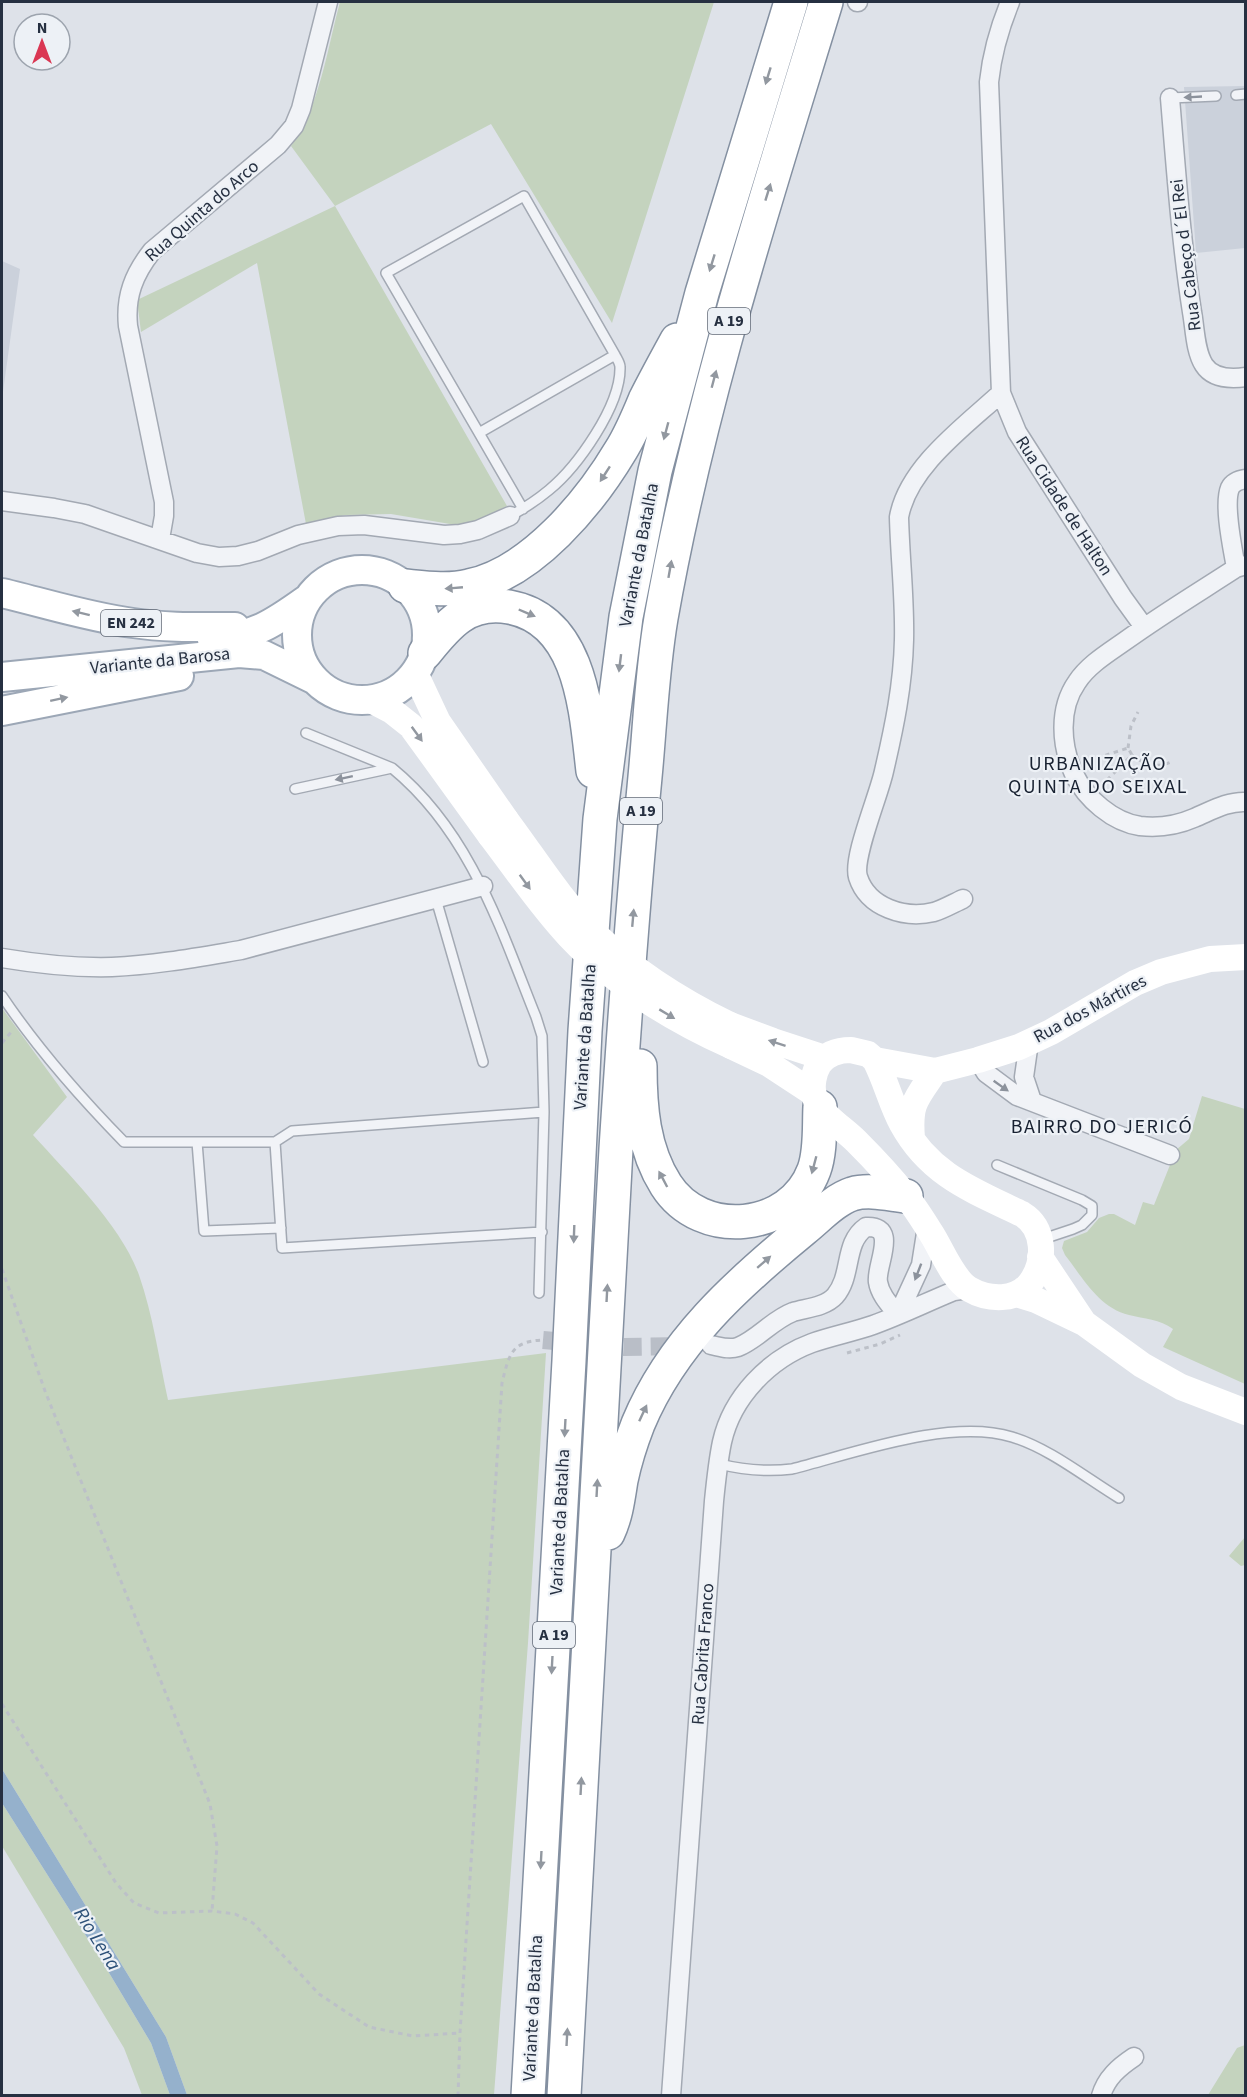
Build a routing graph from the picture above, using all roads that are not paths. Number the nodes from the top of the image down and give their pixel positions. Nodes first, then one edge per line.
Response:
1 (328, 2) edge
2 (791, 2) edge
3 (826, 2) edge
4 (1010, 2) edge
5 (1216, 96) dead end
6 (1170, 98) joint
7 (702, 293) junction
8 (615, 355) junction
9 (1245, 377) edge
10 (1001, 393) junction
11 (479, 433) junction
12 (1245, 479) edge
13 (2, 501) edge
14 (516, 513) junction
15 (160, 539) junction
16 (1241, 567) edge
17 (405, 586) junction
18 (2, 592) edge
19 (306, 600) junction
20 (264, 627) junction
21 (1144, 627) junction
22 (420, 663) junction
23 (2, 664) edge
24 (283, 665) junction
25 (2, 677) edge
26 (313, 679) junction
27 (371, 700) junction
28 (2, 711) edge
29 (306, 733) dead end
30 (392, 768) junction
31 (295, 789) dead end
32 (1245, 802) edge
33 (600, 819) junction
34 (498, 827) junction
35 (483, 886) junction
36 (436, 899) junction
37 (963, 899) dead end
38 (1245, 957) edge
39 (2, 958) edge
40 (2, 996) edge
41 (627, 997) junction
42 (731, 1036) junction
43 (1029, 1042) junction
44 (825, 1058) junction
45 (875, 1060) junction
46 (978, 1060) junction
47 (483, 1062) dead end
48 (935, 1071) junction
49 (816, 1100) junction
50 (1032, 1101) junction
51 (544, 1112) junction
52 (912, 1140) junction
53 (197, 1142) junction
54 (275, 1142) junction
55 (1170, 1155) dead end
56 (997, 1165) dead end
57 (906, 1196) junction
58 (927, 1227) junction
59 (281, 1228) junction
60 (542, 1232) junction
61 (1040, 1248) junction
62 (968, 1288) junction
63 (539, 1293) dead end
64 (1016, 1294) junction
65 (898, 1315) junction
66 (1084, 1323) junction
67 (711, 1345) dead end
68 (1245, 1412) edge
69 (718, 1464) junction
70 (1119, 1498) dead end
71 (593, 1568) junction
72 (1134, 2057) dead end
73 (528, 2096) edge
74 (564, 2096) edge
75 (671, 2096) edge
76 (1101, 2096) edge

1 - 15 street, Rua Quinta do Arco
2 -> 7 highway, Variante da Batalha / A 19
41 -> 3 highway, Variante da Batalha / A 19
4 - 10 street, Rua Cidade de Halton
5 -> 6 lane
6 - 9 street, Rua Cabeço d´El Rei
7 -> 17 highway
7 -> 33 highway, Variante da Batalha / A 19
8 - 11 lane
8 - 11 lane
8 - 14 lane
10 - 21 street, Rua Cidade de Halton
10 - 37 street
11 - 14 lane
12 - 16 street
13 - 15 street
14 - 15 street
16 - 21 street
17 - 19 main road, EN 242
17 - 22 main road, EN 242
20 -> 18 main road, EN 242
19 - 20 main road, Variante da Barosa / EN 242
19 - 26 main road
20 - 23 main road, Variante da Barosa / EN 242
21 - 32 street
22 - 27 main road, EN 242
22 -> 33 highway
22 - 34 main road
24 - 25 main road, Variante da Barosa / EN 242
24 - 26 main road, Variante da Barosa / EN 242
28 -> 24 main road
26 - 27 main road, EN 242
27 -> 34 main road
29 - 30 lane
30 -> 31 lane
30 - 35 lane
33 -> 73 highway, Variante da Batalha / A 19
34 - 42 main road, bridge
35 - 36 street
35 - 51 lane
36 - 39 street
36 - 47 lane
38 - 43 main road, Rua dos Mártires
40 - 53 lane
49 -> 41 highway
71 -> 41 highway, Variante da Batalha / A 19
44 -> 42 main road
42 - 49 main road
43 - 46 main road, Rua dos Mártires
43 - 50 street
44 - 45 main road, Rua dos Mártires
44 - 49 main road
45 - 48 main road, Rua dos Mártires
45 - 52 main road
46 - 48 main road, Rua dos Mártires
46 -> 50 street
48 - 52 main road
49 - 57 main road
50 - 55 street
51 - 54 lane
51 - 60 lane
52 - 61 main road
53 - 54 lane
53 - 59 lane
54 - 59 lane
56 - 61 lane
57 - 58 main road
71 -> 57 highway
58 - 62 main road
58 -> 65 street
59 - 60 lane
60 - 63 lane
61 - 64 main road
61 - 66 main road
62 - 64 main road
62 - 65 street, Rua Cabrita Franco
64 - 66 main road
65 - 67 street
65 - 69 street, Rua Cabrita Franco
66 - 68 main road
69 - 70 lane
69 - 75 street, Rua Cabrita Franco
74 -> 71 highway, Variante da Batalha / A 19
72 - 76 street

